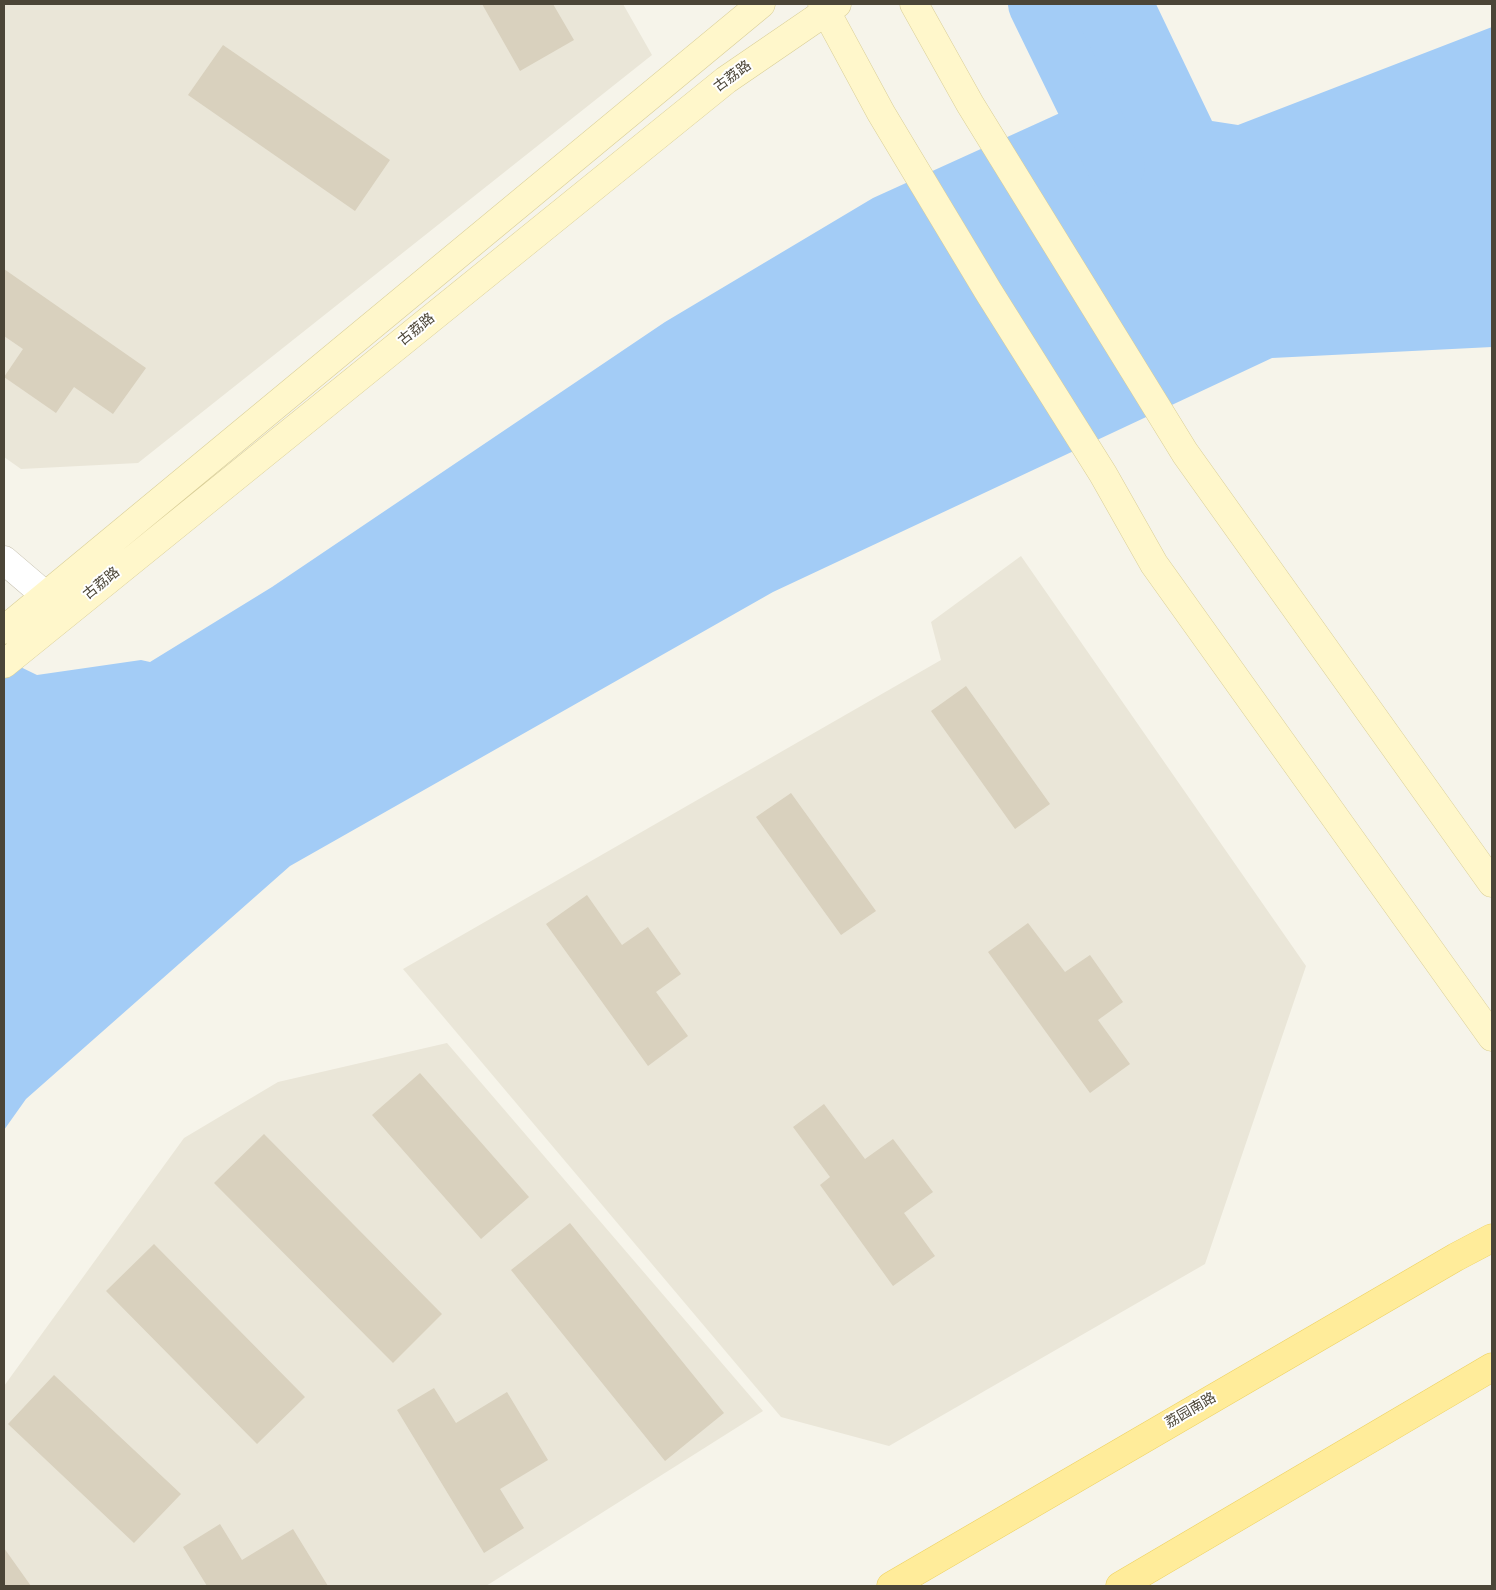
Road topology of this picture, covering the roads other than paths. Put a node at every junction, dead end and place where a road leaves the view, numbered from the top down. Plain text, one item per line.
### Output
1 (761, 4) edge
2 (914, 4) edge
3 (828, 7) edge
4 (4, 560) edge
5 (45, 595) junction
6 (13, 622) edge
7 (4, 664) edge
8 (1492, 883) edge
9 (1492, 1037) edge
10 (1492, 1238) edge
11 (1492, 1367) edge
12 (891, 1586) edge
13 (1120, 1586) edge

1 - 5 main road, 古荔路
2 - 8 main road
3 - 7 main road, 古荔路
3 - 9 main road
4 - 5 street
5 - 6 main road, 古荔路
10 - 12 main road, 荔园南路
11 - 13 main road

